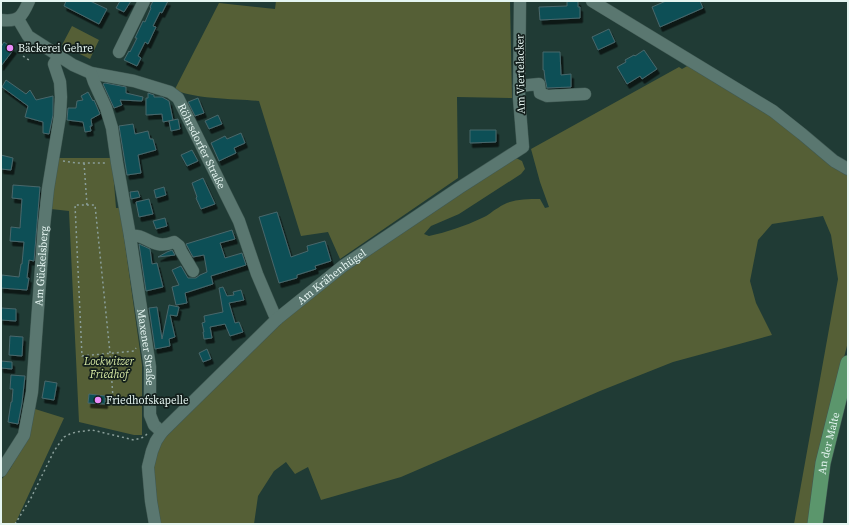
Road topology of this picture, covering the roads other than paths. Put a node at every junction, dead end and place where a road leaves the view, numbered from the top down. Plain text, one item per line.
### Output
1 (29, 1) edge
2 (144, 1) edge
3 (520, 1) edge
4 (592, 1) edge
5 (18, 19) junction
6 (1, 20) edge
7 (119, 52) dead end
8 (59, 56) junction
9 (91, 72) junction
10 (519, 86) junction
11 (585, 94) dead end
12 (523, 148) joint
13 (848, 169) edge
14 (130, 236) junction
15 (193, 271) dead end
16 (277, 319) junction
17 (848, 363) edge
18 (848, 394) edge
19 (158, 428) junction
20 (1, 471) edge
21 (155, 524) edge
22 (815, 524) edge
23 (823, 524) edge

1 - 5 street
2 - 7 street
3 - 10 street, Am Viertelacker
4 - 13 street
5 - 6 street
5 - 8 street, Röhrsdorfer Straße
8 - 9 street, Röhrsdorfer Straße
8 - 20 street, Am Gückelsberg
9 - 14 street, Maxener Straße
9 - 16 street, Röhrsdorfer Straße
10 - 11 street
10 - 12 street, Am Viertelacker
12 - 16 street, Am Krähenhügel
14 - 15 street
14 - 19 street, Maxener Straße
16 - 19 street, Am Krähenhügel
17 - 22 main road, An der Malte
18 - 23 main road, An der Malte
19 - 21 street

